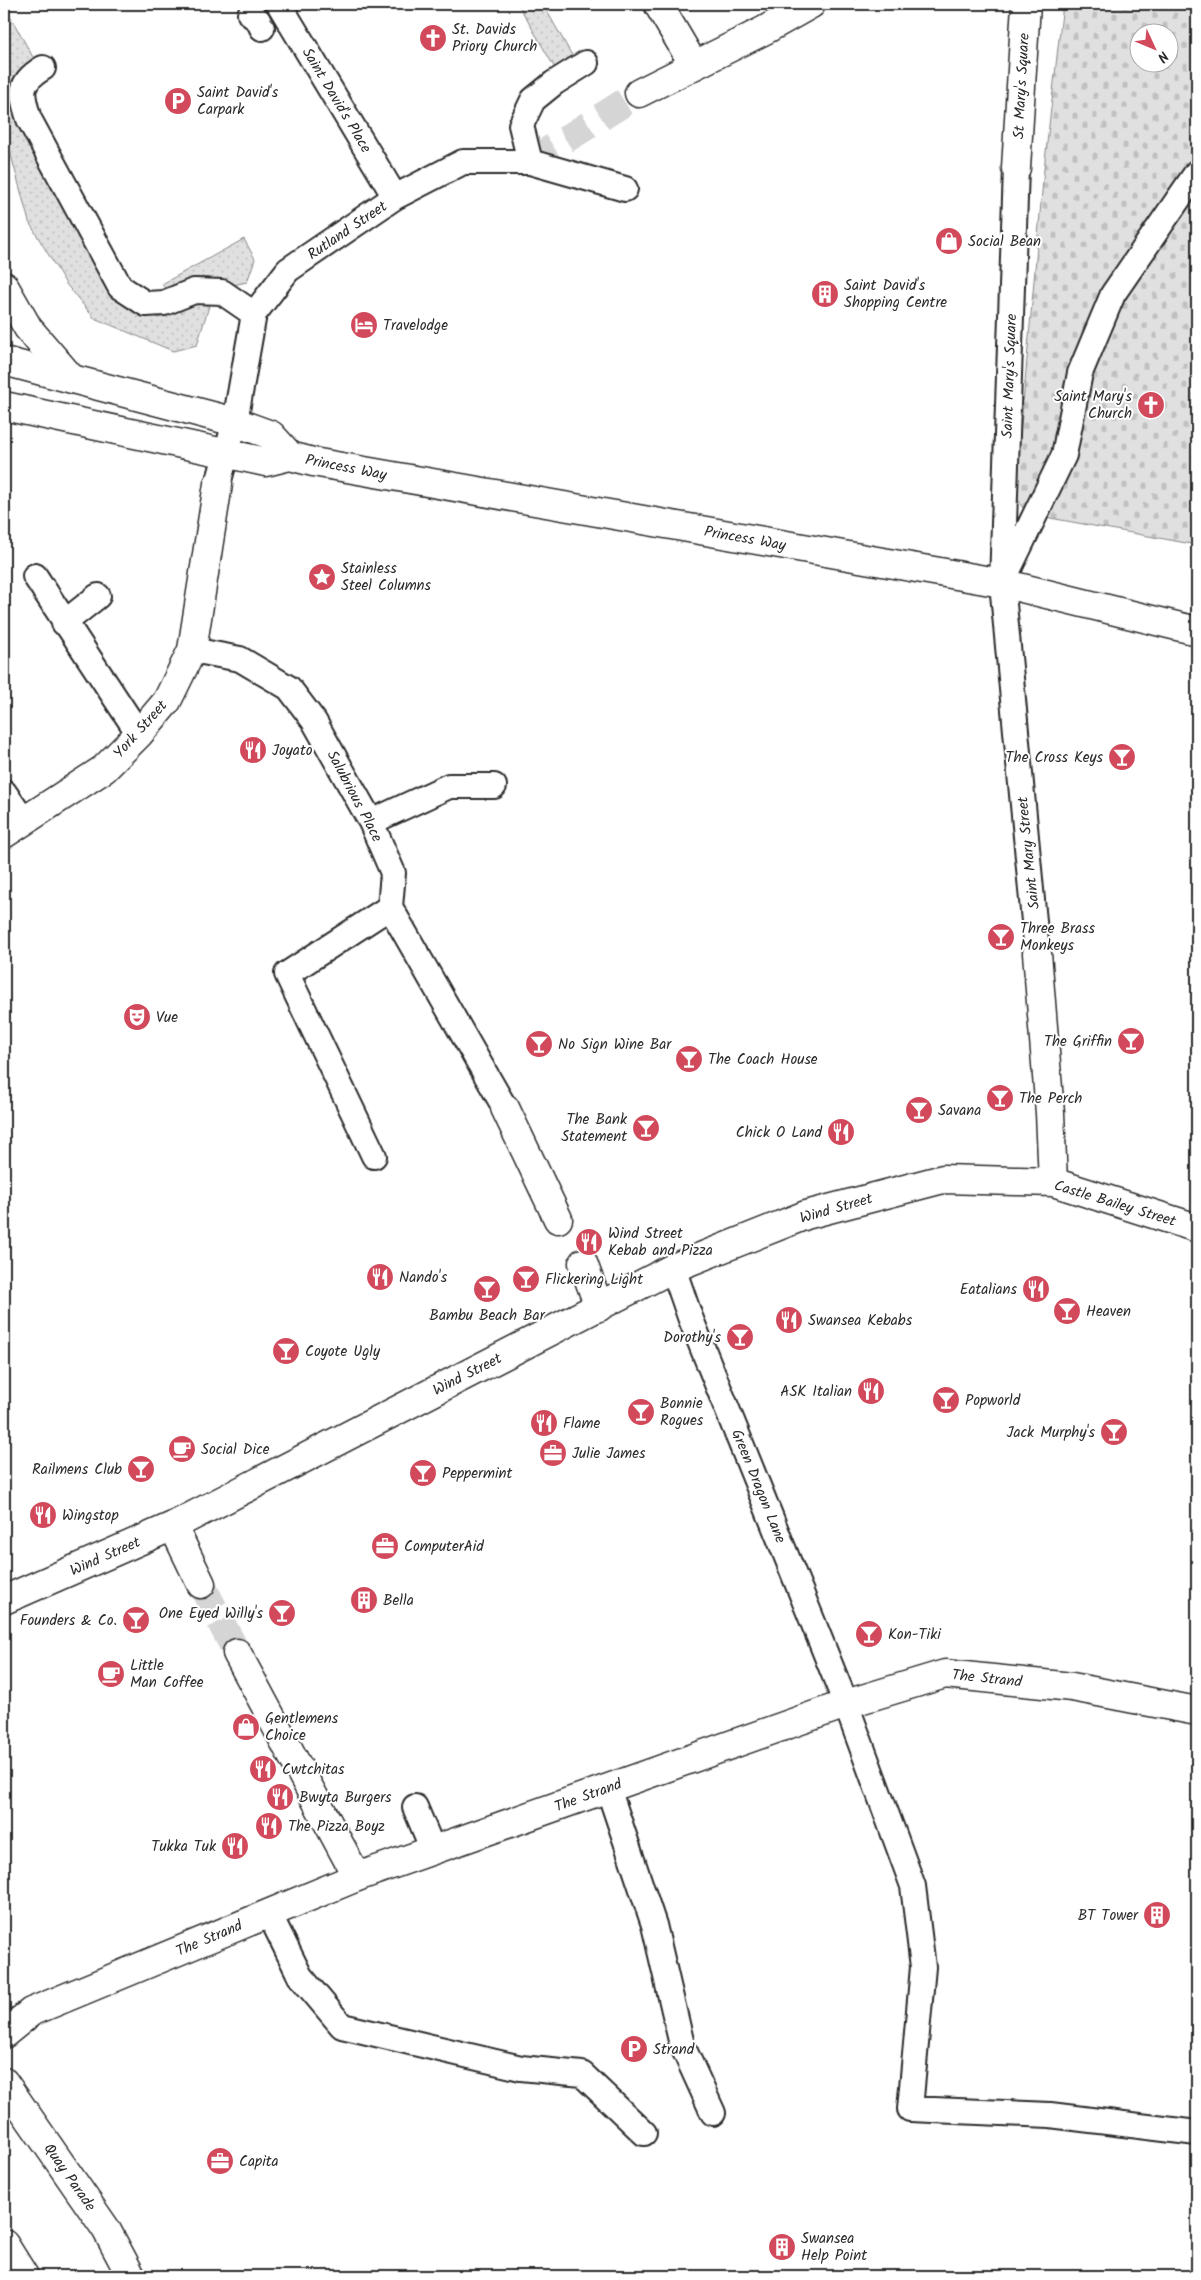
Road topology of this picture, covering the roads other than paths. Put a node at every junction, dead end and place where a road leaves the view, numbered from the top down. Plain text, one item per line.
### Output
1 (279, 4) edge
2 (658, 4) edge
3 (811, 4) edge
4 (1026, 4) edge
5 (586, 63) dead end
6 (694, 64) junction
7 (43, 68) dead end
8 (639, 93) tunnel mouth
9 (530, 162) junction
10 (1016, 168) joint
11 (1197, 172) edge
12 (625, 189) dead end
13 (395, 197) junction
14 (4, 286) edge
15 (254, 314) junction
16 (4, 360) edge
17 (70, 377) junction
18 (4, 406) edge
19 (235, 422) junction
20 (227, 455) junction
21 (290, 456) junction
22 (218, 484) joint
23 (35, 576) dead end
24 (1002, 584) junction
25 (98, 596) dead end
26 (64, 623) junction
27 (1197, 631) edge
28 (192, 650) junction
29 (139, 734) junction
30 (494, 786) dead end
31 (4, 792) edge
32 (371, 822) junction
33 (14, 828) edge
34 (390, 907) junction
35 (1037, 954) joint
36 (505, 1108) joint
37 (374, 1156) dead end
38 (943, 1179) joint
39 (1053, 1182) junction
40 (558, 1218) dead end
41 (1197, 1228) edge
42 (583, 1263) dead end
43 (673, 1268) junction
44 (599, 1307) junction
45 (173, 1526) junction
46 (201, 1584) tunnel mouth
47 (4, 1600) edge
48 (237, 1653) tunnel mouth
49 (846, 1704) junction
50 (1197, 1711) edge
51 (608, 1788) junction
52 (415, 1807) dead end
53 (433, 1850) junction
54 (357, 1877) junction
55 (269, 1913) junction
56 (4, 2034) edge
57 (4, 2082) edge
58 (713, 2113) dead end
59 (644, 2133) dead end
60 (1197, 2133) edge
61 (4, 2244) edge
62 (24, 2276) edge
63 (130, 2276) edge

1 - 13 lane, Saint David's Place
2 - 6 street
3 - 6 street
4 - 10 street, St Mary's Square
5 - 9 lane
6 - 8 street
7 - 15 lane
9 - 12 lane, Rutland Street
9 - 13 lane, Rutland Street
10 - 24 lane, Saint Mary's Square
11 - 24 lane
13 - 15 lane, Rutland Street
14 - 17 street
15 - 19 lane, Rutland Street
16 - 17 street, Princess Way
17 - 19 street, Princess Way
18 - 20 street, Princess Way
19 - 20 lane, Rutland Street
19 - 21 street, Princess Way
20 - 21 street, Princess Way
20 - 22 lane, Rutland Street
21 - 24 street, Princess Way
22 - 28 street, York Street
23 - 26 lane
24 - 27 street, Princess Way
24 - 35 lane, Saint Mary Street
25 - 26 lane
26 - 29 lane
28 - 29 street, York Street
28 - 32 lane, Salubrious Place
29 - 33 street, York Street
30 - 32 lane
31 - 33 lane
32 - 34 lane, Salubrious Place
34 - 36 lane
34 - 37 lane
35 - 39 street, Saint Mary Street
36 - 40 street
38 - 39 street, Castle Bailey Street
38 - 43 street, Wind Street
39 - 41 street, Castle Bailey Street
42 - 44 street
43 - 44 street, Wind Street
43 - 49 lane, Green Dragon Lane
44 - 45 street, Wind Street
45 - 46 street
45 - 47 street, Wind Street
48 - 54 street
49 - 50 street, The Strand
49 - 51 street, The Strand
49 - 60 lane, Green Dragon Lane
51 - 53 street, The Strand
51 - 58 lane
52 - 53 lane
53 - 54 street, The Strand
54 - 55 street, The Strand
55 - 56 street, The Strand
55 - 59 lane
57 - 63 street, Quay Parade
61 - 62 street

